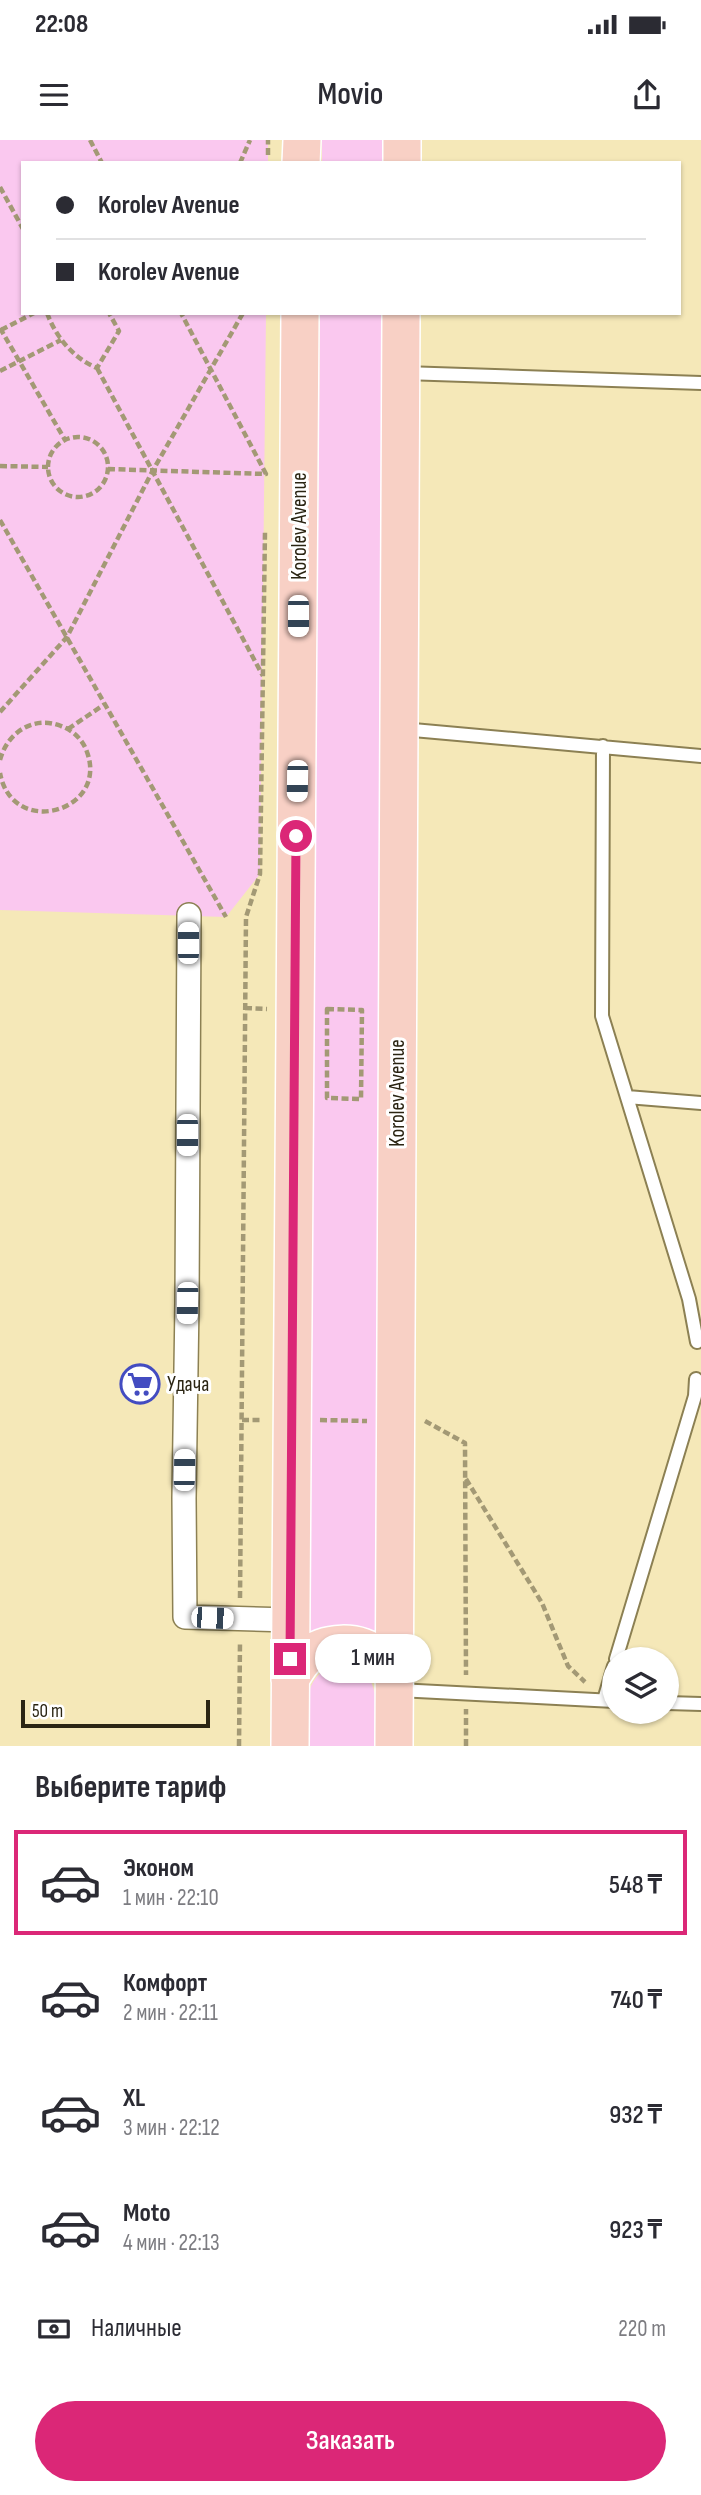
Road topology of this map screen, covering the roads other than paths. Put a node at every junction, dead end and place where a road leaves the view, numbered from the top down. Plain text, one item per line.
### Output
1 (302, 140) edge
2 (402, 140) edge
3 (302, 161) edge
4 (402, 161) edge
5 (300, 315) edge
6 (401, 315) edge
7 (400, 372) junction
8 (701, 383) edge
9 (399, 728) junction
10 (603, 746) junction
11 (701, 756) edge
12 (188, 915) dead end
13 (627, 1097) junction
14 (701, 1103) edge
15 (697, 1342) dead end
16 (696, 1379) dead end
17 (290, 1620) junction
18 (620, 1647) edge
19 (290, 1679) junction
20 (394, 1684) junction
21 (602, 1700) edge
22 (679, 1703) edge
23 (701, 1704) edge
24 (290, 1746) edge
25 (394, 1746) edge

1 - 3 main road
2 - 4 main road
5 - 17 main road, Korolev Avenue
6 - 7 main road, Korolev Avenue
7 - 8 lane
7 - 9 main road, Korolev Avenue
9 - 10 lane
9 - 20 main road, Korolev Avenue
10 - 11 lane
10 - 13 lane
12 - 17 street
13 - 14 lane
13 - 15 lane
16 - 18 lane
17 - 19 main road, Korolev Avenue
19 - 20 main road
19 - 24 main road, Korolev Avenue
20 - 21 lane
20 - 25 main road, Korolev Avenue
22 - 23 lane

